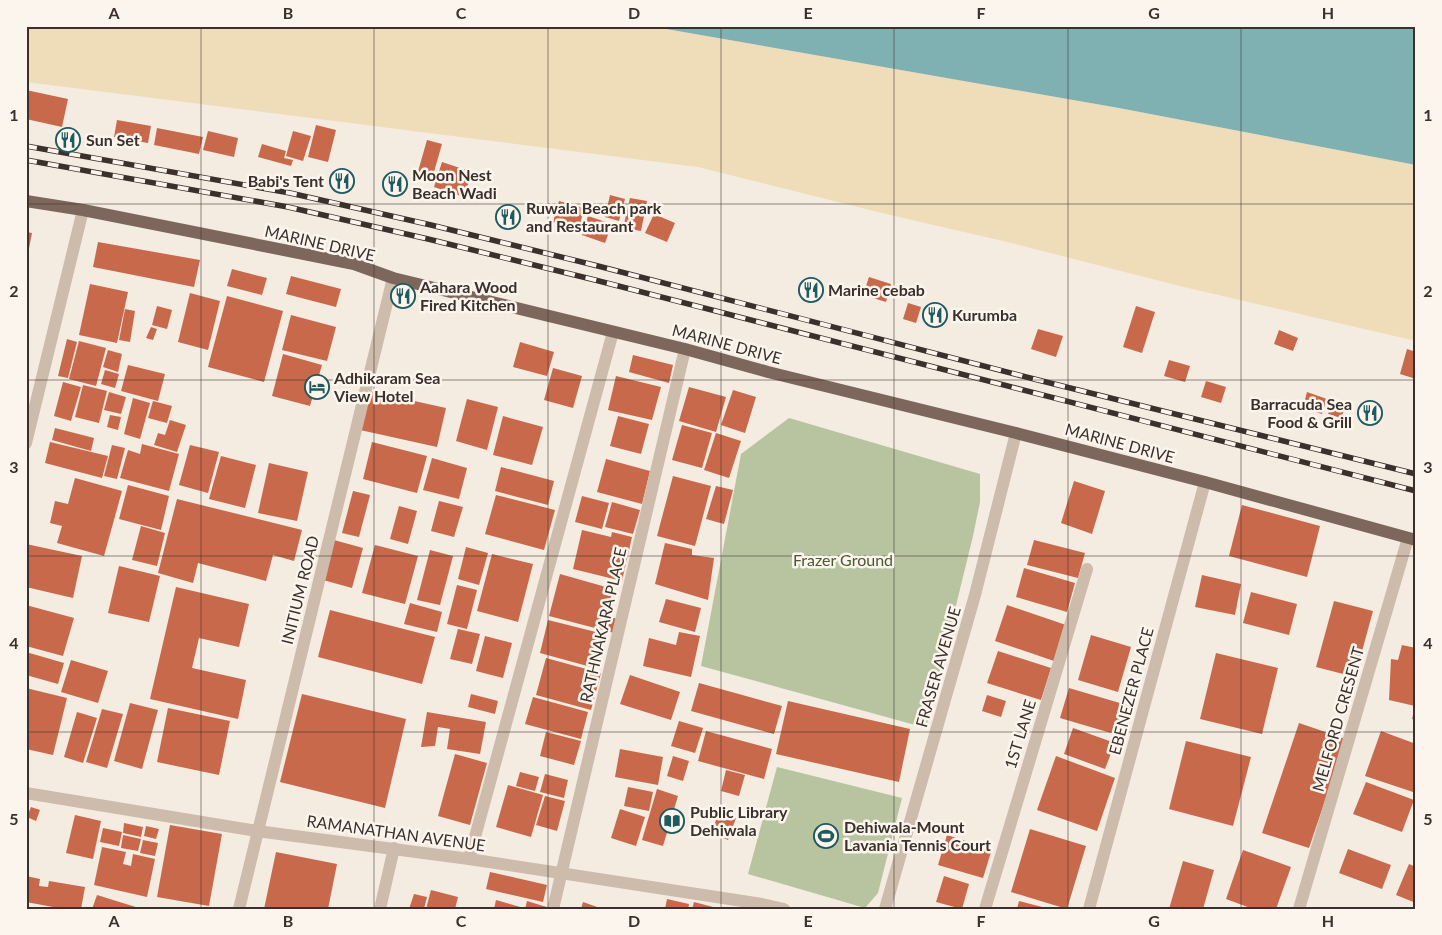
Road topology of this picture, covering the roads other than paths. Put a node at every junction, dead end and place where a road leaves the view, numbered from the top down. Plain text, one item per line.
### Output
1 (26, 201) edge
2 (83, 210) junction
3 (393, 278) junction
4 (613, 332) junction
5 (684, 349) junction
6 (1016, 433) junction
7 (26, 443) edge
8 (1205, 482) junction
9 (1412, 539) edge
10 (1087, 569) dead end
11 (26, 793) edge
12 (257, 831) junction
13 (394, 848) junction
14 (469, 859) junction
15 (562, 873) junction
16 (761, 906) edge
17 (239, 909) edge
18 (380, 909) edge
19 (553, 909) edge
20 (784, 909) edge
21 (885, 909) edge
22 (985, 909) edge
23 (1088, 909) edge
24 (1299, 909) edge

1 - 2 main road, MARINE DRIVE
2 - 3 main road, MARINE DRIVE
2 - 7 street
3 - 4 main road, MARINE DRIVE
3 - 12 street, INITIUM ROAD
4 - 5 main road, MARINE DRIVE
4 - 14 street
5 - 6 main road, MARINE DRIVE
5 - 15 street, RATHNAKARA PLACE
6 - 8 main road, MARINE DRIVE
6 - 21 street, FRASER AVENUE
8 - 9 main road, MARINE DRIVE
8 - 23 street, EBENEZER PLACE
9 - 24 street, MELFORD CRESENT
10 - 22 street, 1ST LANE
11 - 12 street, RAMANATHAN AVENUE
12 - 13 street, RAMANATHAN AVENUE
12 - 17 street, INITIUM ROAD
13 - 14 street, RAMANATHAN AVENUE
13 - 18 street
14 - 15 street, RAMANATHAN AVENUE
15 - 16 street, RAMANATHAN AVENUE
15 - 19 street, RATHNAKARA PLACE
16 - 20 street

